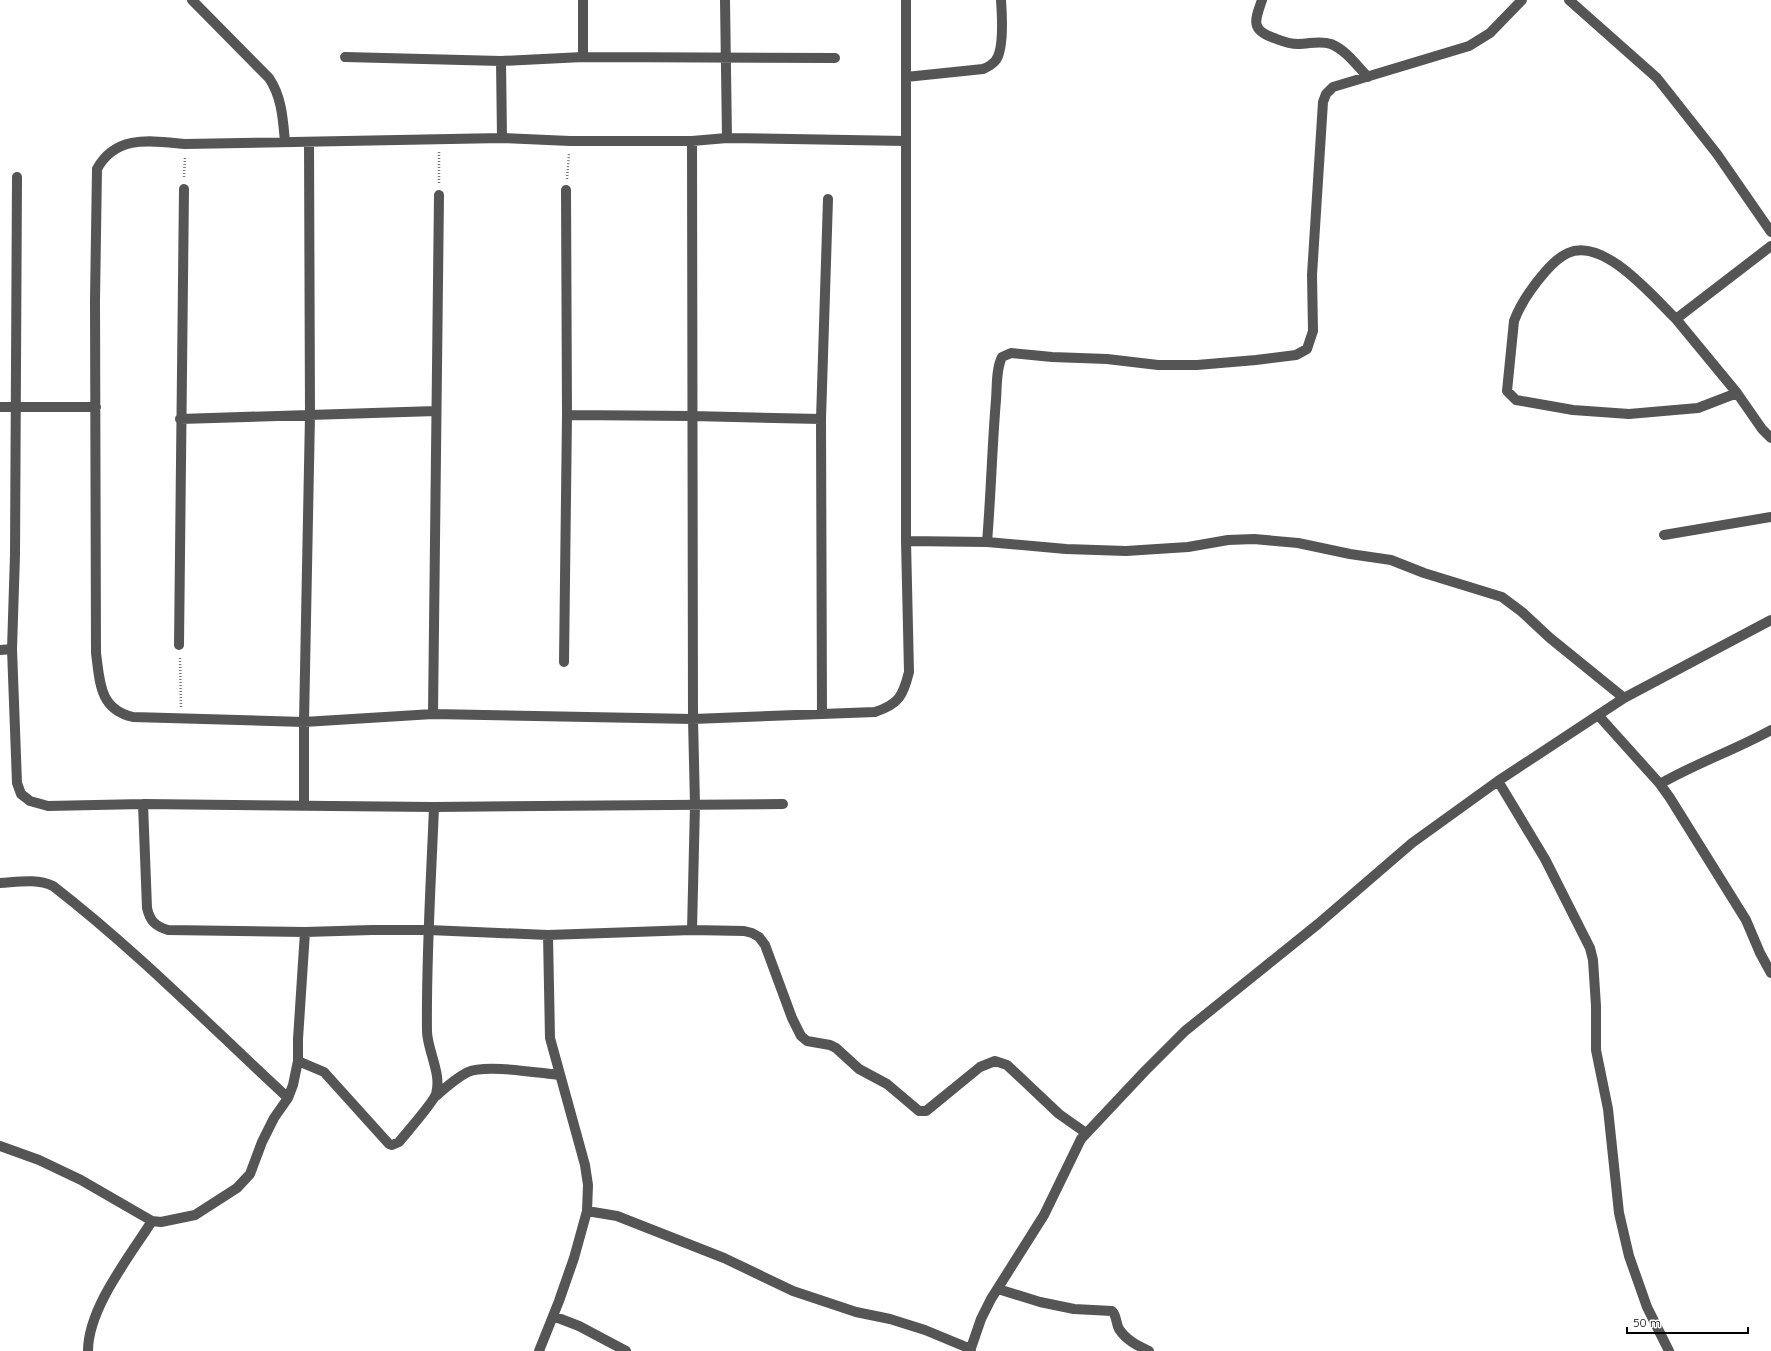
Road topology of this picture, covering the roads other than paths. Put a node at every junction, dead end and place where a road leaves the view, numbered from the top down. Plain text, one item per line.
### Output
1 (192, 0) edge
2 (583, 0) edge
3 (725, 0) edge
4 (906, 0) edge
5 (1001, 0) edge
6 (1262, 0) edge
7 (1522, 0) edge
8 (1568, 0) edge
9 (345, 56) dead end
10 (583, 57) junction
11 (726, 57) junction
12 (835, 58) dead end
13 (501, 61) junction
14 (906, 76) junction
15 (1368, 77) junction
16 (502, 138) junction
17 (727, 138) junction
18 (692, 141) junction
19 (906, 141) junction
20 (286, 142) junction
21 (309, 142) junction
22 (17, 177) dead end
23 (184, 189) road end
24 (566, 190) road end
25 (439, 195) road end
26 (828, 199) dead end
27 (1771, 232) edge
28 (1771, 246) edge
29 (1676, 319) junction
30 (1737, 393) junction
31 (16, 406) junction
32 (0, 407) edge
33 (96, 407) junction
34 (436, 411) junction
35 (310, 415) junction
36 (566, 415) junction
37 (692, 416) junction
38 (180, 419) junction
39 (821, 419) junction
40 (1771, 438) edge
41 (1771, 517) edge
42 (1664, 535) dead end
43 (906, 541) junction
44 (987, 542) junction
45 (1771, 620) edge
46 (179, 645) road end
47 (12, 649) junction
48 (0, 650) edge
49 (564, 662) dead end
50 (1624, 698) junction
51 (822, 713) junction
52 (433, 714) junction
53 (1598, 715) junction
54 (693, 719) junction
55 (304, 722) junction
56 (1771, 730) edge
57 (1498, 781) junction
58 (1660, 784) junction
59 (143, 804) junction
60 (304, 804) junction
61 (783, 804) dead end
62 (695, 805) junction
63 (434, 807) junction
64 (0, 883) edge
65 (429, 930) junction
66 (692, 930) junction
67 (305, 932) junction
68 (548, 935) junction
69 (1771, 973) edge
70 (298, 1061) junction
71 (560, 1075) junction
72 (436, 1096) junction
73 (288, 1098) junction
74 (1086, 1133) junction
75 (0, 1146) edge
76 (587, 1211) junction
77 (152, 1221) junction
78 (998, 1289) junction
79 (553, 1316) junction
80 (970, 1350) edge
81 (88, 1351) edge
82 (539, 1351) edge
83 (626, 1351) edge
84 (1149, 1351) edge
85 (1669, 1351) edge

1 - 20 street
2 - 10 street
3 - 11 street
4 - 14 street
5 - 14 street
6 - 15 street
7 - 15 street
8 - 27 street
9 - 13 street
10 - 11 street
10 - 13 street
11 - 12 street
11 - 17 street
13 - 16 street
14 - 19 street
15 - 44 street
16 - 18 street
16 - 21 street
17 - 18 street
17 - 19 street
18 - 37 street
19 - 43 street
20 - 21 street
20 - 33 street
21 - 35 street
22 - 31 street
23 - 38 street
24 - 36 street
25 - 34 street
26 - 39 street
28 - 29 street
29 - 30 street
29 - 30 street
30 - 40 street
31 - 32 street
31 - 33 street
31 - 47 street
33 - 55 street
34 - 35 street
34 - 52 street
35 - 38 street
35 - 55 street
36 - 37 street
36 - 49 street
37 - 39 street
37 - 54 street
38 - 46 street
39 - 51 street
41 - 42 street
43 - 44 street
43 - 51 street
44 - 50 street
45 - 50 street
47 - 48 street
47 - 59 street
50 - 53 street
51 - 54 street
52 - 54 street
52 - 55 street
53 - 57 street
53 - 58 street
54 - 62 street
55 - 60 street
56 - 58 street
57 - 74 street
57 - 85 street
58 - 69 street
59 - 60 street
59 - 67 street
60 - 63 street
61 - 62 street
62 - 63 street
62 - 66 street
63 - 65 street
64 - 73 street
65 - 67 street
65 - 68 street
65 - 72 street
66 - 68 street
66 - 74 street
67 - 70 street
68 - 71 street
70 - 72 street
70 - 73 street
71 - 72 street
71 - 76 street
73 - 77 street
74 - 78 street
75 - 77 street
76 - 79 street
76 - 80 street
77 - 81 street
78 - 80 street
78 - 84 street
79 - 82 street
79 - 83 street

